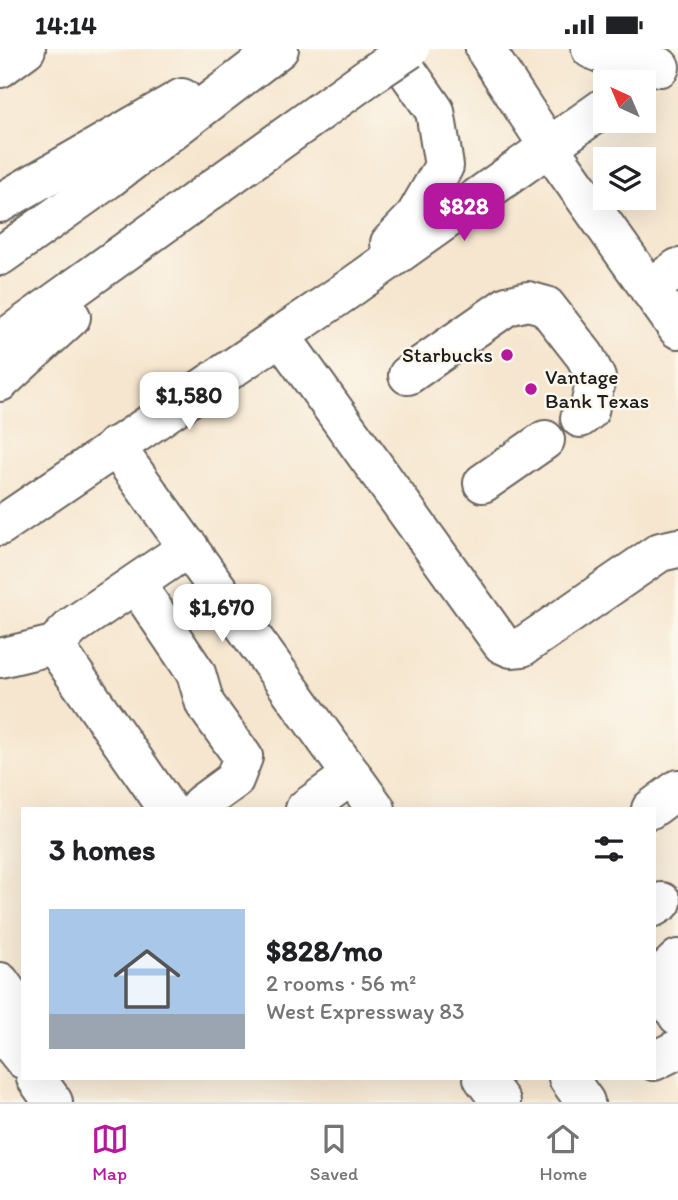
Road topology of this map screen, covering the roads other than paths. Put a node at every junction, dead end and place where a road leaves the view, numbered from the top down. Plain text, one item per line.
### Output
1 (26, 49) edge
2 (266, 49) edge
3 (279, 49) edge
4 (410, 49) edge
5 (485, 49) edge
6 (592, 49) edge
7 (380, 63) edge
8 (0, 68) edge
9 (659, 68) edge
10 (593, 115) edge
11 (549, 147) junction
12 (0, 203) edge
13 (187, 210) junction
14 (0, 256) edge
15 (664, 279) edge
16 (346, 291) junction
17 (678, 329) edge
18 (280, 335) junction
19 (0, 342) edge
20 (408, 375) dead end
21 (0, 382) edge
22 (580, 418) dead end
23 (545, 440) dead end
24 (115, 446) junction
25 (483, 483) dead end
26 (0, 526) edge
27 (189, 547) junction
28 (678, 548) edge
29 (136, 584) junction
30 (54, 645) junction
31 (0, 658) edge
32 (196, 673) junction
33 (352, 775) junction
34 (678, 789) edge
35 (167, 807) edge
36 (201, 807) edge
37 (233, 807) edge
38 (308, 807) edge
39 (375, 807) edge
40 (653, 807) edge
41 (678, 959) edge
42 (15, 1001) edge
43 (678, 1016) edge
44 (678, 1049) edge
45 (21, 1056) edge
46 (656, 1060) edge
47 (37, 1080) edge
48 (484, 1080) edge
49 (53, 1102) edge
50 (501, 1102) edge

1 - 8 main road
2 - 12 main road
3 - 14 main road
4 - 7 main road, bridge
5 - 11 main road
6 - 9 main road
7 - 13 main road
7 - 16 main road
10 - 11 main road
11 - 15 main road
11 - 16 main road
13 - 19 main road
13 - 21 main road
15 - 17 main road
16 - 18 main road
18 - 24 main road
18 - 28 main road
20 - 22 main road
23 - 25 main road
24 - 26 main road
24 - 27 main road
27 - 29 main road
27 - 33 main road
29 - 30 main road
29 - 32 main road
30 - 31 main road
30 - 35 main road
32 - 36 main road
32 - 37 main road
33 - 38 main road
33 - 39 main road
34 - 40 main road
41 - 43 main road
42 - 45 main road
44 - 46 main road
47 - 49 main road
48 - 50 main road

